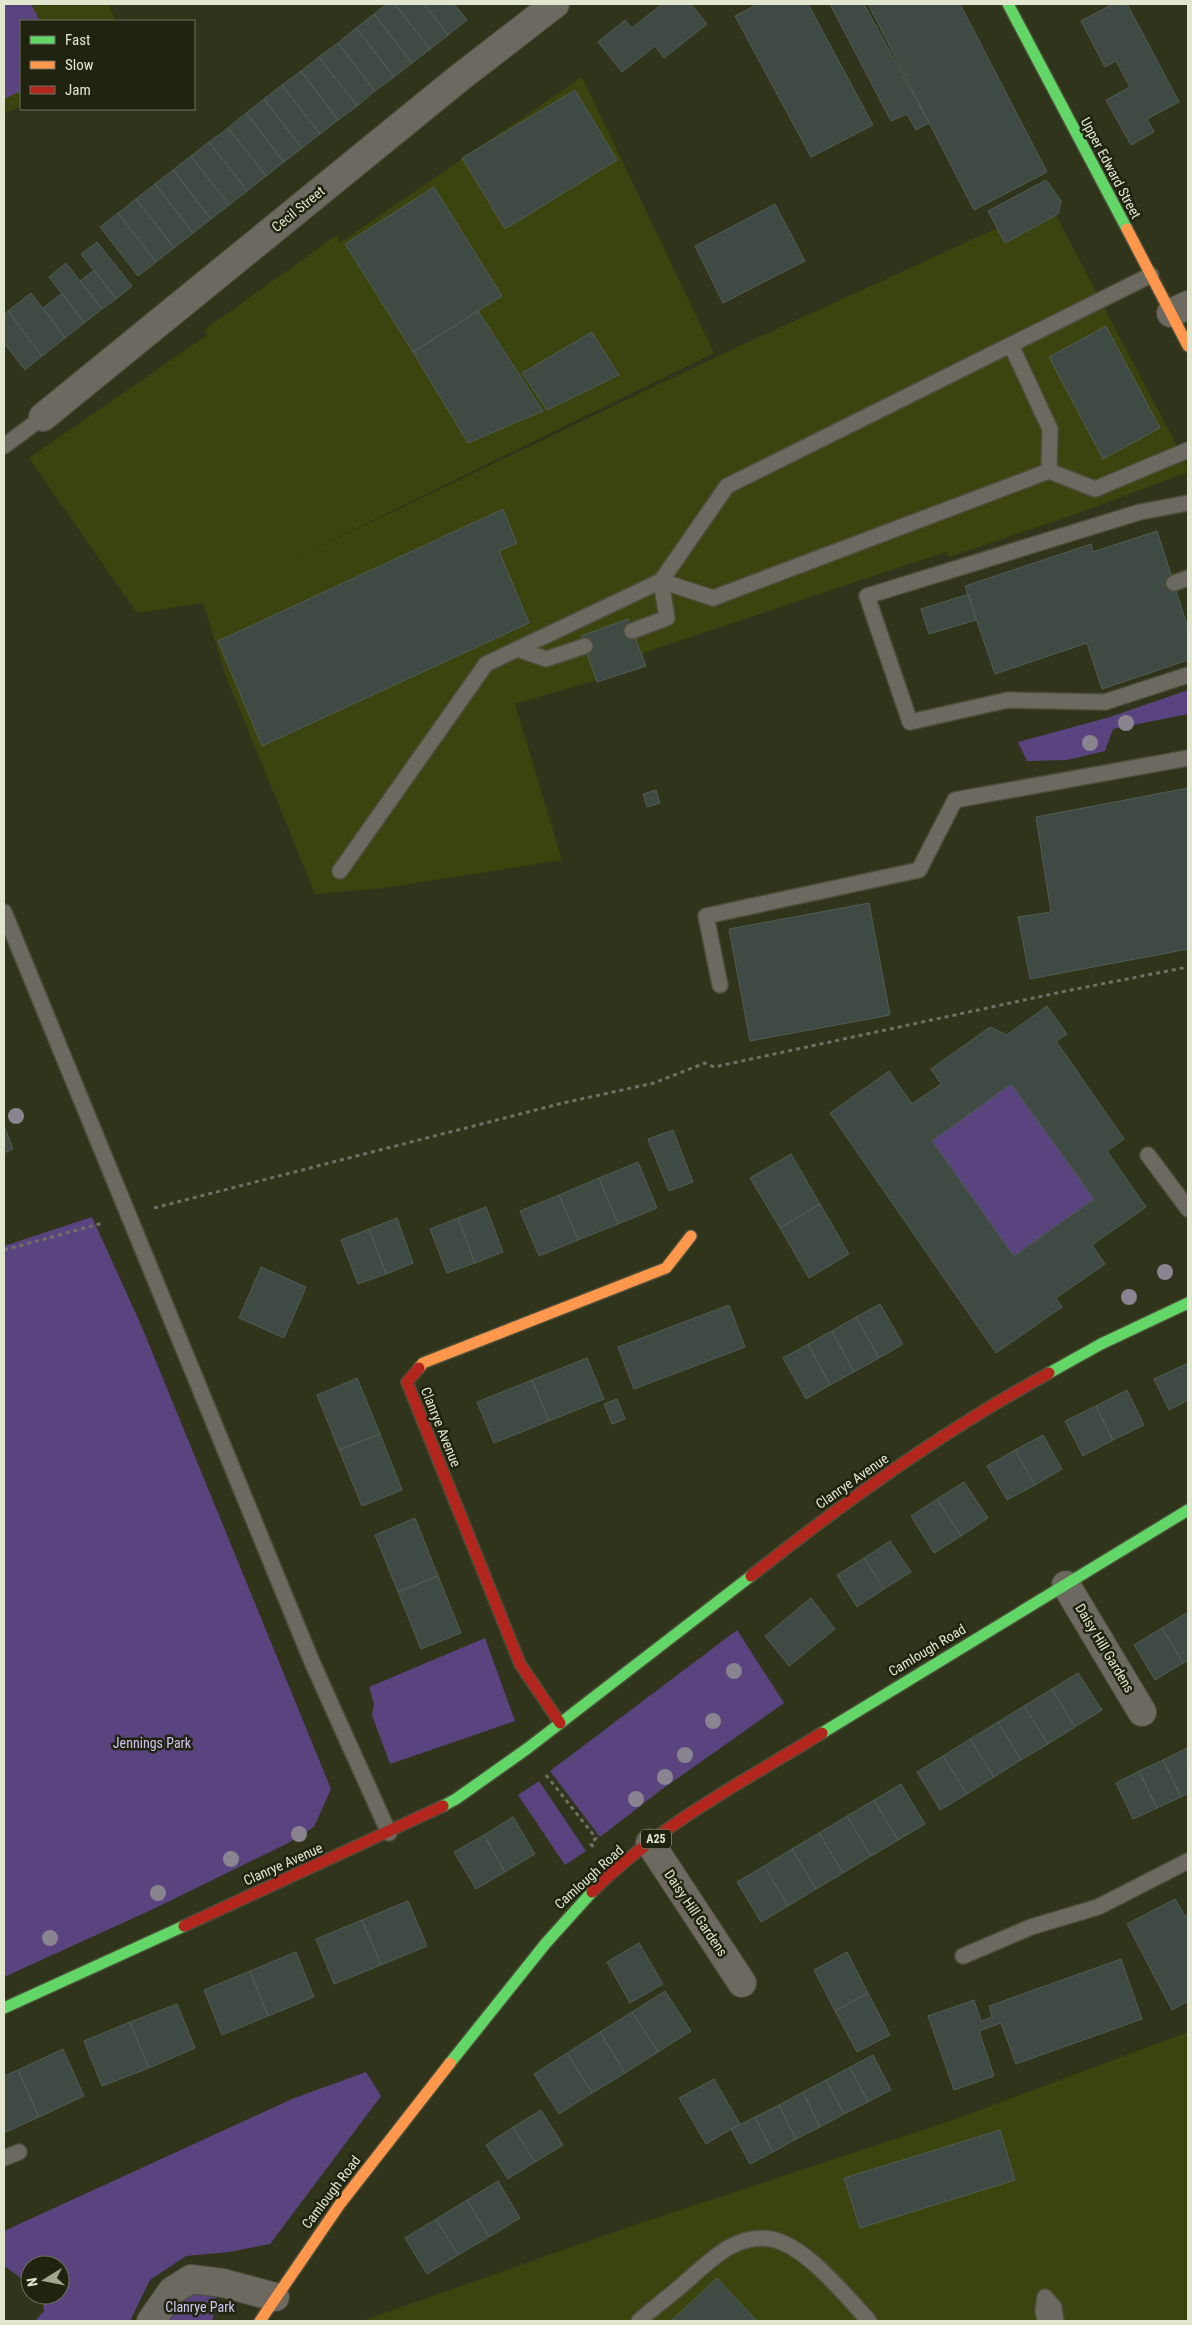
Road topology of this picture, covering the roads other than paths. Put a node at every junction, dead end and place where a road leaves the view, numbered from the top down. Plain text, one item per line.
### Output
1 (555, 4) edge
2 (1010, 4) edge
3 (1151, 275) junction
4 (1180, 309) edge
5 (1011, 344) junction
6 (1188, 346) edge
7 (43, 417) joint
8 (4, 446) edge
9 (1188, 450) edge
10 (1049, 471) junction
11 (1188, 503) edge
12 (1188, 578) edge
13 (661, 581) junction
14 (1174, 584) dead end
15 (632, 630) dead end
16 (585, 646) dead end
17 (517, 649) junction
18 (1188, 675) edge
19 (1188, 758) edge
20 (340, 871) dead end
21 (4, 912) edge
22 (720, 985) dead end
23 (1148, 1155) dead end
24 (1188, 1209) edge
25 (691, 1236) dead end
26 (1188, 1303) edge
27 (1188, 1510) edge
28 (1066, 1584) junction
29 (1142, 1712) dead end
30 (560, 1723) junction
31 (389, 1833) junction
32 (650, 1843) junction
33 (1188, 1861) edge
34 (963, 1956) dead end
35 (742, 1983) dead end
36 (4, 2008) edge
37 (19, 2152) dead end
38 (4, 2158) edge
39 (275, 2298) junction
40 (151, 2321) edge
41 (260, 2321) edge
42 (640, 2321) edge
43 (869, 2321) edge
44 (1046, 2321) edge
45 (1056, 2321) edge

1 - 7 street, Cecil Street
2 - 3 street, Upper Edward Street
3 - 4 street, Upper Edward Street
3 - 5 lane
4 - 6 street, Upper Edward Street
5 - 10 lane
5 - 13 lane
7 - 8 lane
9 - 10 lane
10 - 13 lane
11 - 18 lane
12 - 14 lane
13 - 15 lane
13 - 17 lane
16 - 17 lane
17 - 20 lane
19 - 22 lane
21 - 31 lane
23 - 24 lane
25 - 30 street, Clanrye Avenue
26 - 30 street, Clanrye Avenue
27 - 28 street, Camlough Road / A25
28 - 29 street, Daisy Hill Gardens
28 - 32 street, Camlough Road / A25
30 - 31 street, Clanrye Avenue
31 - 36 street, Clanrye Avenue
32 - 35 street, Daisy Hill Gardens
32 - 39 street, Camlough Road / A25
33 - 34 lane
37 - 38 lane
39 - 40 street
39 - 41 street, Camlough Road / A25
42 - 43 lane
44 - 45 lane

